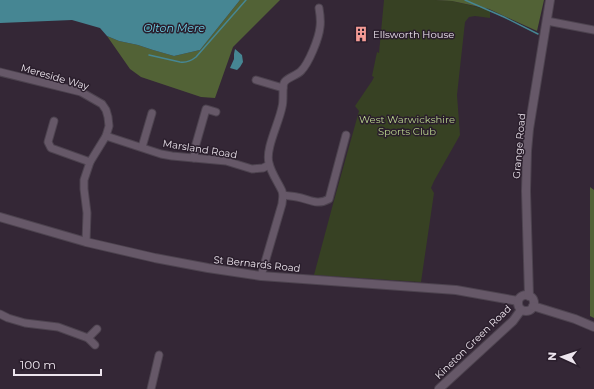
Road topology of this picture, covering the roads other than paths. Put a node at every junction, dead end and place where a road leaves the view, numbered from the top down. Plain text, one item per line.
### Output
1 (550, 0) edge
2 (319, 8) dead end
3 (547, 21) junction
4 (594, 30) edge
5 (0, 72) edge
6 (256, 80) dead end
7 (283, 88) junction
8 (216, 112) dead end
9 (152, 113) dead end
10 (44, 126) dead end
11 (346, 135) dead end
12 (106, 136) junction
13 (142, 147) junction
14 (194, 158) junction
15 (90, 162) junction
16 (269, 165) junction
17 (283, 195) junction
18 (0, 217) edge
19 (86, 242) junction
20 (261, 276) junction
21 (529, 296) junction
22 (518, 301) junction
23 (533, 306) junction
24 (521, 310) junction
25 (0, 314) edge
26 (594, 326) edge
27 (97, 329) dead end
28 (88, 338) junction
29 (95, 346) dead end
30 (159, 355) dead end
31 (152, 389) edge
32 (439, 389) edge

1 - 3 street, Grange Road
2 - 7 street
3 - 4 street
3 - 21 street, Grange Road
5 - 12 street, Mereside Way
6 - 7 street
7 - 16 street
8 - 14 street
9 - 13 street
10 - 15 street
11 - 17 street
12 - 13 street, Marsland Road
12 - 15 street, Mereside Way
13 - 14 street, Marsland Road
14 - 16 street, Marsland Road
15 - 19 street, Mereside Way
16 - 17 street
17 - 20 street
18 - 19 street, St Bernards Road
19 - 20 street, St Bernards Road
20 - 22 street, St Bernards Road
21 - 22 street
21 - 23 street
22 - 24 street
23 - 24 street
23 - 26 street
24 - 32 street, Kineton Green Road
25 - 28 street
27 - 28 street
28 - 29 street
30 - 31 street

